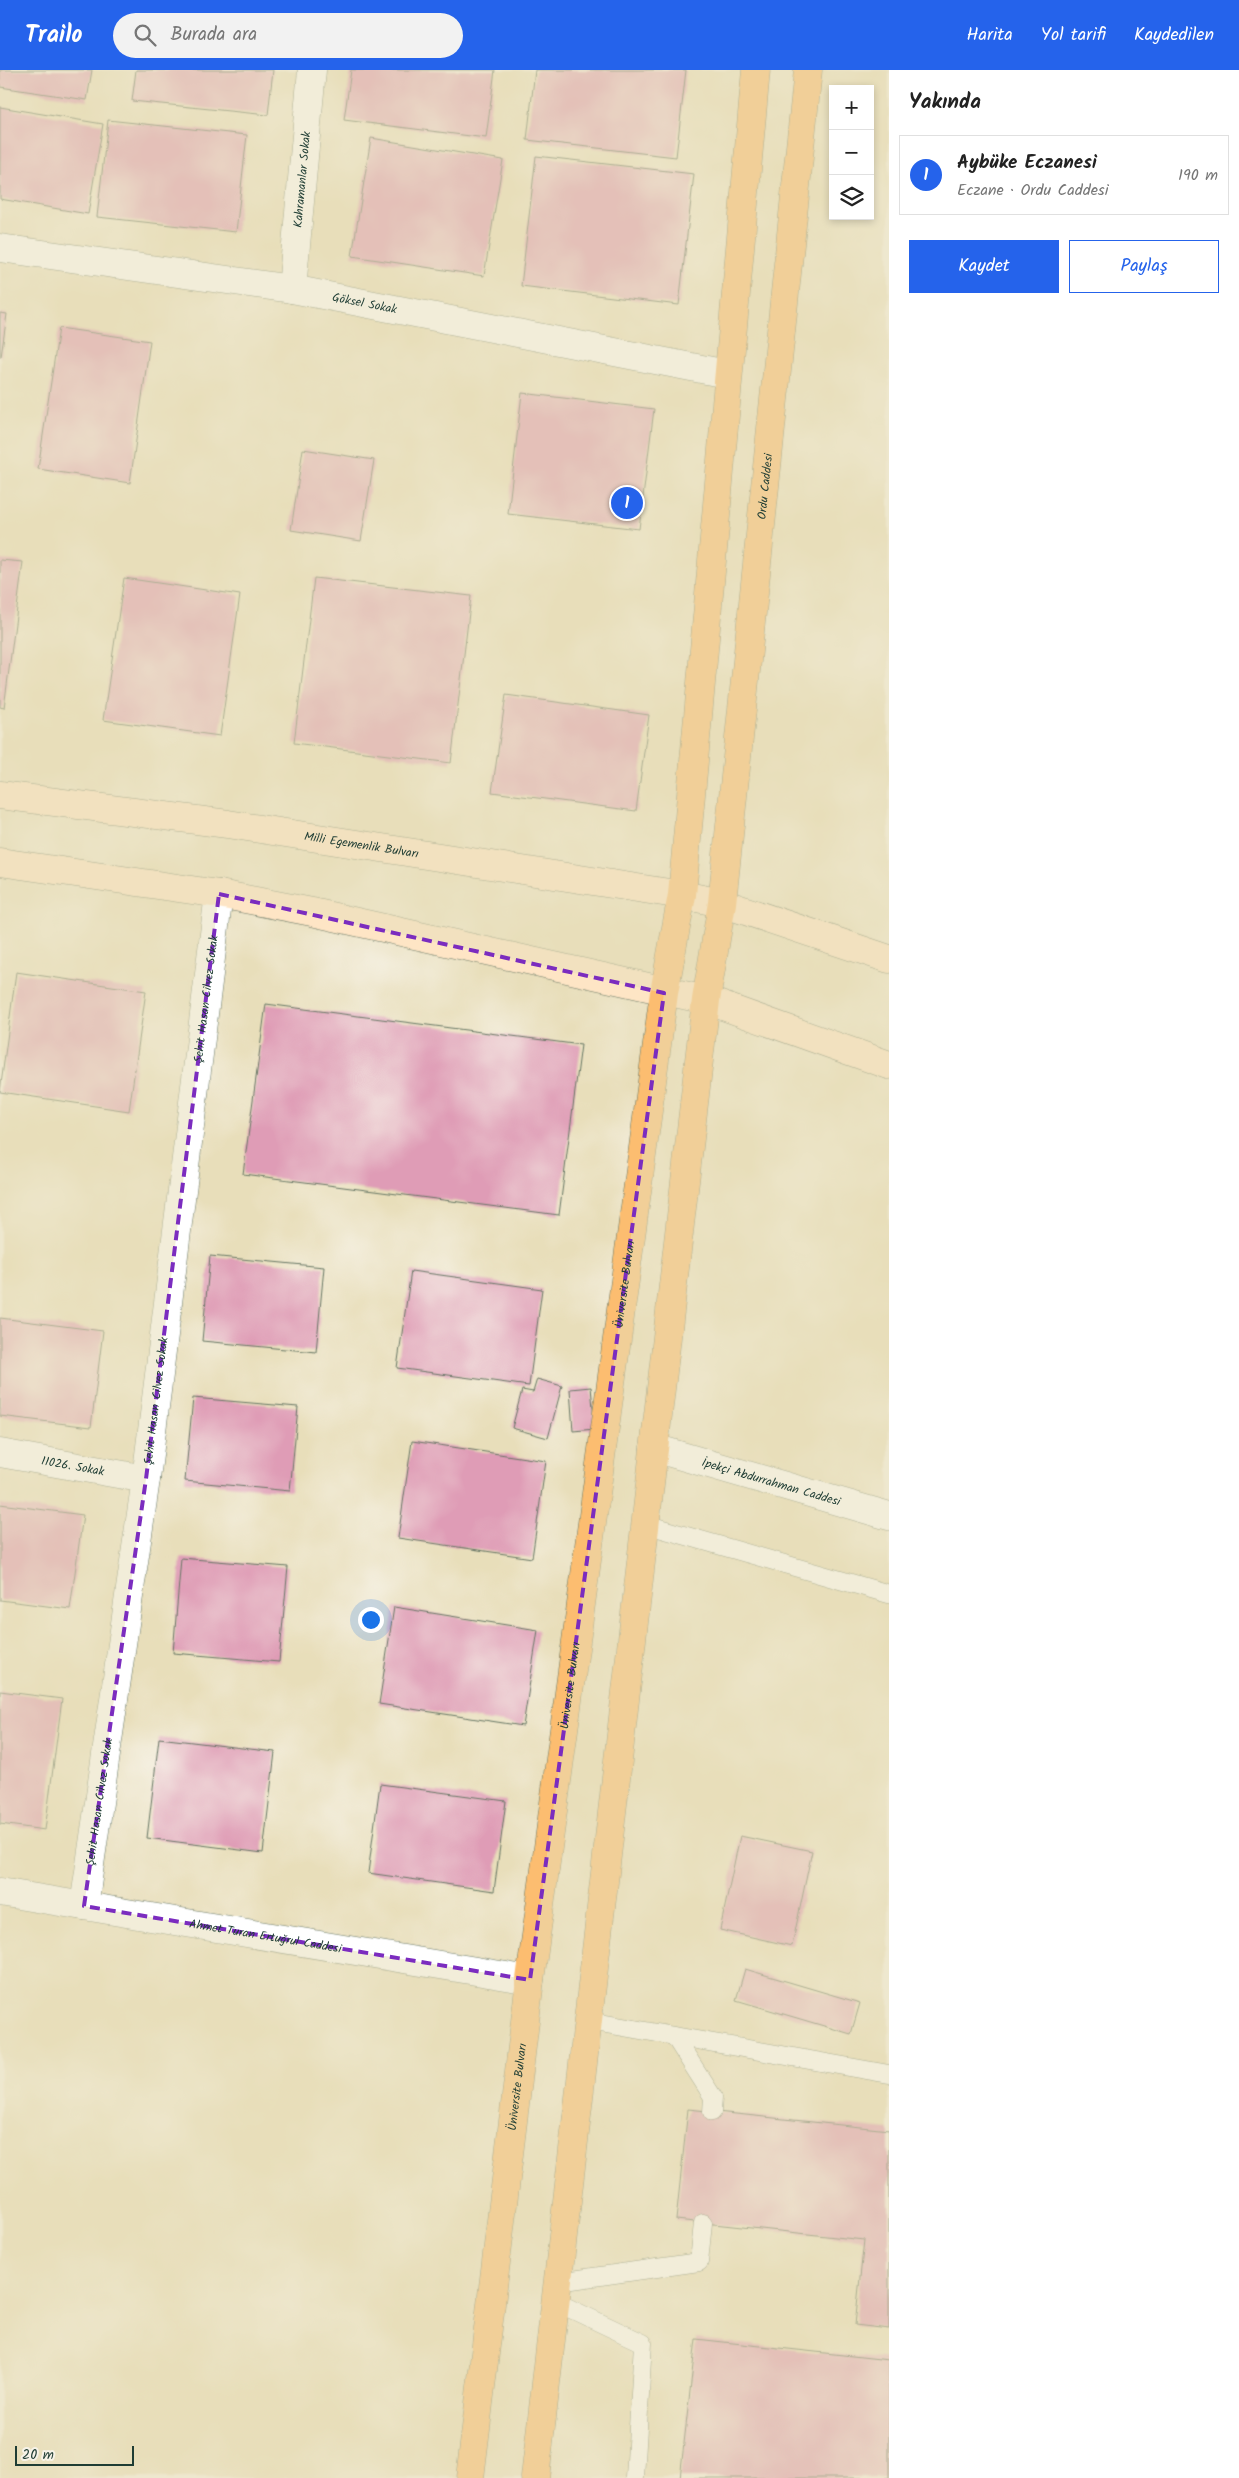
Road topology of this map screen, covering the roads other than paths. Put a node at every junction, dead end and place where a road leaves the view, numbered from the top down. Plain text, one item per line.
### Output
1 (312, 70) edge
2 (756, 70) edge
3 (808, 70) edge
4 (0, 248) edge
5 (292, 289) junction
6 (727, 374) junction
7 (0, 795) edge
8 (0, 862) edge
9 (219, 894) junction
10 (682, 895) junction
11 (722, 903) junction
12 (889, 959) edge
13 (664, 993) junction
14 (706, 1000) junction
15 (889, 1065) edge
16 (654, 1448) junction
17 (0, 1454) edge
18 (146, 1479) junction
19 (889, 1516) edge
20 (645, 1524) junction
21 (889, 1594) edge
22 (0, 1892) edge
23 (84, 1906) junction
24 (530, 1980) junction
25 (589, 2021) junction
26 (674, 2036) junction
27 (889, 2074) edge
28 (712, 2112) dead end
29 (702, 2223) dead end
30 (557, 2292) junction
31 (470, 2478) edge
32 (535, 2478) edge
33 (634, 2478) edge

1 - 5 street, Kahramanlar Sokak
2 - 6 main road
3 - 11 main road, Ordu Caddesi
4 - 5 street, Göksel Sokak
5 - 6 street, Göksel Sokak
6 - 10 main road
7 - 10 main road, Milli Egemenlik Bulvarı
8 - 9 main road
9 - 13 main road
9 - 18 street, Şehit Hasan Cilvez Sokak
10 - 11 main road, Milli Egemenlik Bulvarı
10 - 13 main road, Üniversite Bulvarı
11 - 12 main road, Milli Egemenlik Bulvarı
11 - 14 main road
13 - 14 main road
13 - 24 main road, Üniversite Bulvarı
14 - 15 main road
14 - 16 main road
16 - 19 street, İpekçi Abdurrahman Caddesi
16 - 20 main road
17 - 18 street, 11026. Sokak
18 - 23 street, Şehit Hasan Cilvez Sokak
20 - 21 lane
20 - 25 main road
22 - 23 street, Ahmet Turan Ertuğrul Caddesi
23 - 24 street, Ahmet Turan Ertuğrul Caddesi
24 - 31 main road, Üniversite Bulvarı
25 - 26 lane
25 - 30 main road
26 - 27 lane
26 - 28 lane
29 - 30 lane
30 - 32 main road
30 - 33 lane

